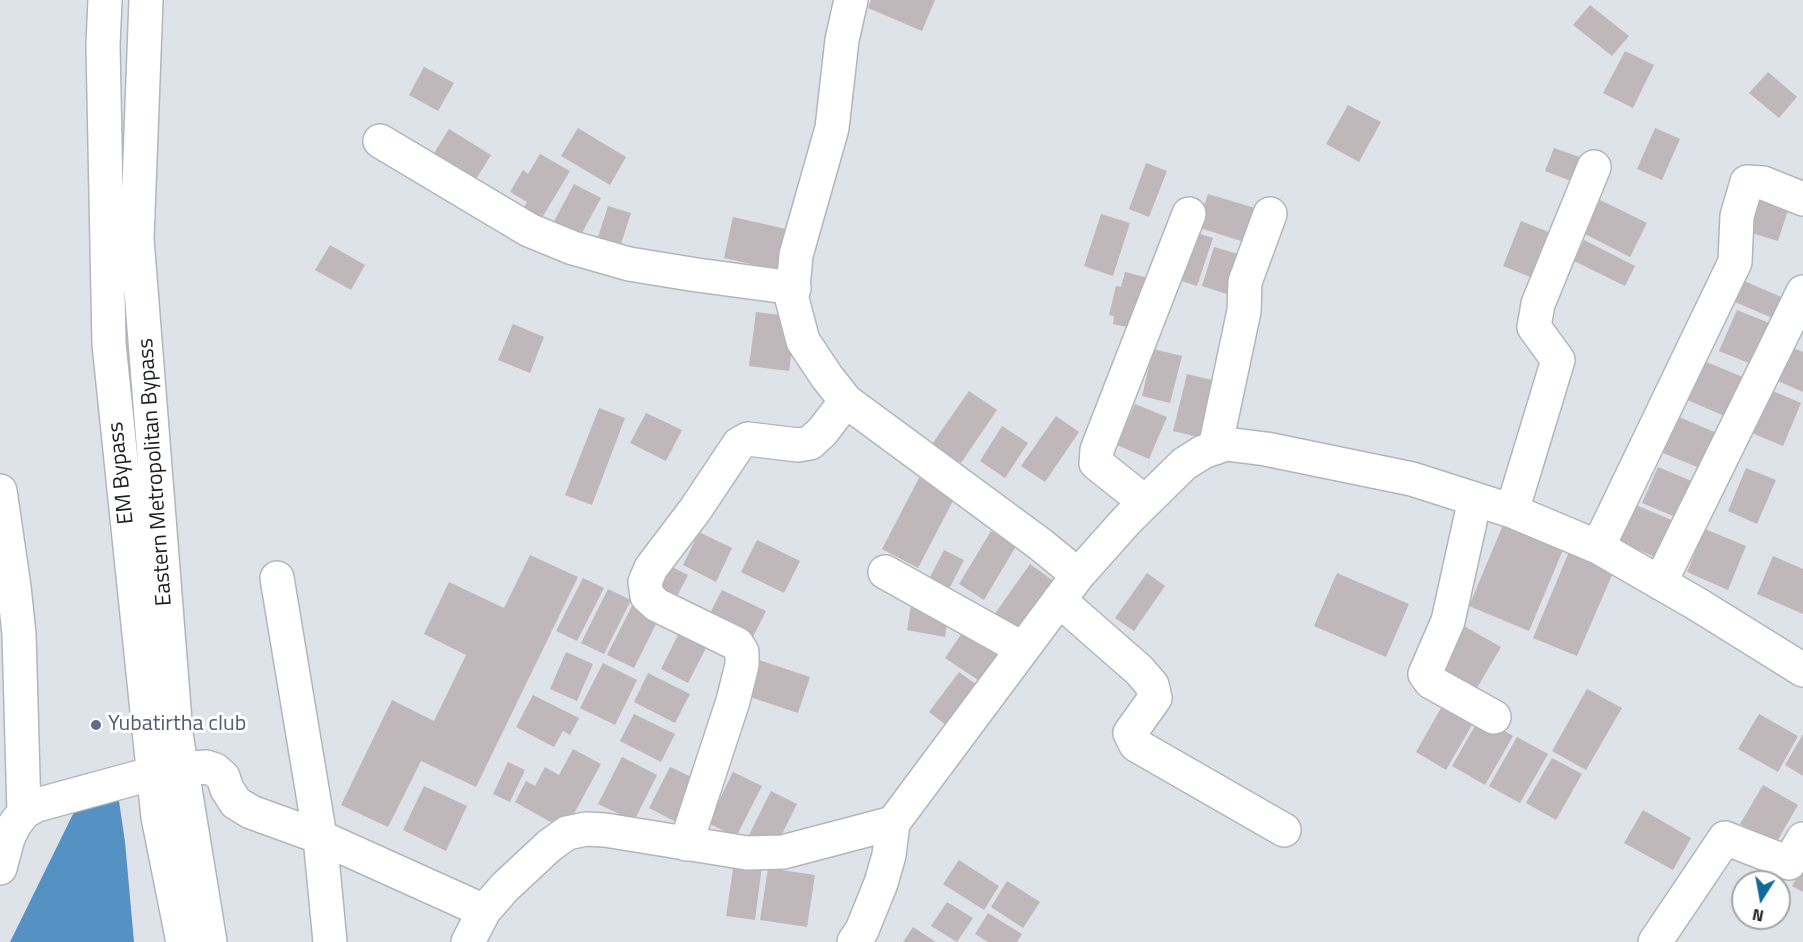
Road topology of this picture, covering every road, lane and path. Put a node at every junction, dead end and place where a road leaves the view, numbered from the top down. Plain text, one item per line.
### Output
1 (105, 0) edge
2 (146, 0) edge
3 (851, 0) edge
4 (380, 141) dead end
5 (1594, 167) dead end
6 (1803, 197) edge
7 (1189, 214) dead end
8 (1270, 214) dead end
9 (794, 288) junction
10 (1803, 292) edge
11 (846, 401) junction
12 (1215, 448) junction
13 (0, 491) edge
14 (1475, 500) junction
15 (1145, 502) junction
16 (1512, 511) junction
17 (1598, 548) junction
18 (885, 572) dead end
19 (6, 575) edge
20 (277, 578) dead end
21 (1660, 583) junction
22 (1068, 588) junction
23 (1023, 649) junction
24 (1803, 670) edge
25 (1494, 717) dead end
26 (168, 771) junction
27 (24, 812) junction
28 (893, 823) junction
29 (1284, 830) dead end
30 (320, 837) junction
31 (1803, 839) edge
32 (686, 844) junction
33 (0, 868) edge
34 (484, 911) junction
35 (183, 942) edge
36 (210, 942) edge
37 (330, 942) edge
38 (468, 942) edge
39 (854, 942) edge
40 (1655, 942) edge

1 - 26 street, EM Bypass
2 - 26 street, Eastern Metropolitan Bypass
3 - 9 street
4 - 9 street
5 - 16 street
6 - 17 street
7 - 15 street
8 - 12 street
9 - 11 street
10 - 21 street
11 - 22 street
11 - 32 street
12 - 14 street
12 - 15 street
13 - 19 street
14 - 16 street
14 - 25 street
15 - 22 street
16 - 17 street
17 - 21 street
18 - 23 street
19 - 27 street
20 - 30 street
21 - 24 street
22 - 23 street
22 - 29 street
23 - 28 street
26 - 27 street
26 - 30 street
26 - 35 street, EM Bypass
26 - 36 street, Eastern Metropolitan Bypass
27 - 33 street
28 - 32 street
28 - 39 street
30 - 34 street
30 - 37 street
31 - 40 street
32 - 34 street
34 - 38 street

